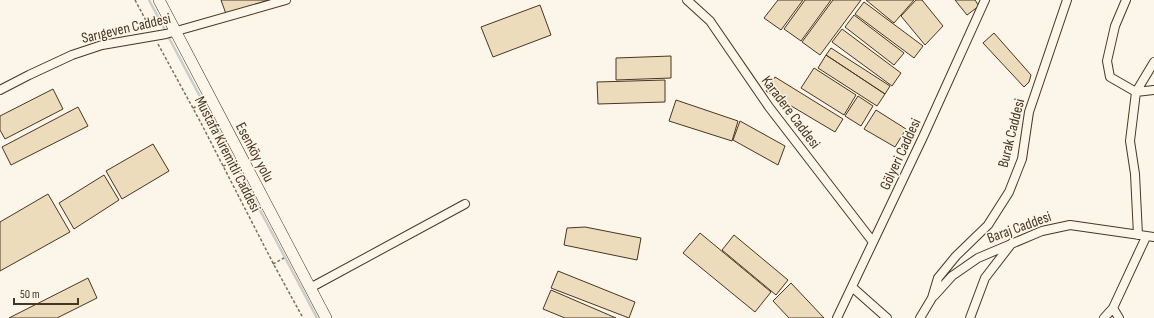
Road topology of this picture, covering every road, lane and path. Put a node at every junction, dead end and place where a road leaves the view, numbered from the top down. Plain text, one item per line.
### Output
1 (135, 0) edge
2 (159, 0) edge
3 (286, 0) edge
4 (686, 0) edge
5 (985, 0) edge
6 (1067, 0) edge
7 (1126, 0) edge
8 (171, 33) junction
9 (154, 36) junction
10 (1154, 62) edge
11 (0, 90) edge
12 (1154, 90) edge
13 (1136, 92) junction
14 (200, 105) dead end
15 (193, 108) junction
16 (231, 164) dead end
17 (223, 166) junction
18 (465, 204) dead end
19 (1146, 236) edge
20 (873, 242) junction
21 (1012, 243) junction
22 (282, 259) dead end
23 (273, 264) junction
24 (852, 287) junction
25 (310, 288) junction
26 (932, 298) junction
27 (1113, 308) junction
28 (303, 318) edge
29 (326, 318) edge
30 (837, 318) edge
31 (887, 318) edge
32 (920, 318) edge
33 (970, 318) edge
34 (1104, 318) edge
35 (1119, 318) edge

1 - 9 path, Mustafa Kiremitli Caddesi
2 - 8 street, Esenköy yolu
3 - 8 street, Sarıgeven Caddesi
4 - 20 street, Karadere Caddesi
5 - 20 street, Gölyeri Caddesi
6 - 26 street, Burak Caddesi
7 - 13 street
8 - 9 street, Sarıgeven Caddesi
8 - 25 street, Esenköy yolu
9 - 11 street, Sarıgeven Caddesi
9 - 15 path, Mustafa Kiremitli Caddesi
10 - 13 street
12 - 13 street
13 - 19 street
14 - 15 path
15 - 17 path, Mustafa Kiremitli Caddesi
16 - 17 path
17 - 23 path, Mustafa Kiremitli Caddesi
18 - 25 street
19 - 21 street, Baraj Caddesi
19 - 27 street
20 - 24 street, Gölyeri Caddesi
21 - 26 street, Baraj Caddesi
21 - 33 street
22 - 23 path
23 - 28 path, Mustafa Kiremitli Caddesi
24 - 30 street, Gölyeri Caddesi
24 - 31 street
25 - 29 street, Esenköy yolu
26 - 32 street, Burak Caddesi
27 - 34 street
27 - 35 street

